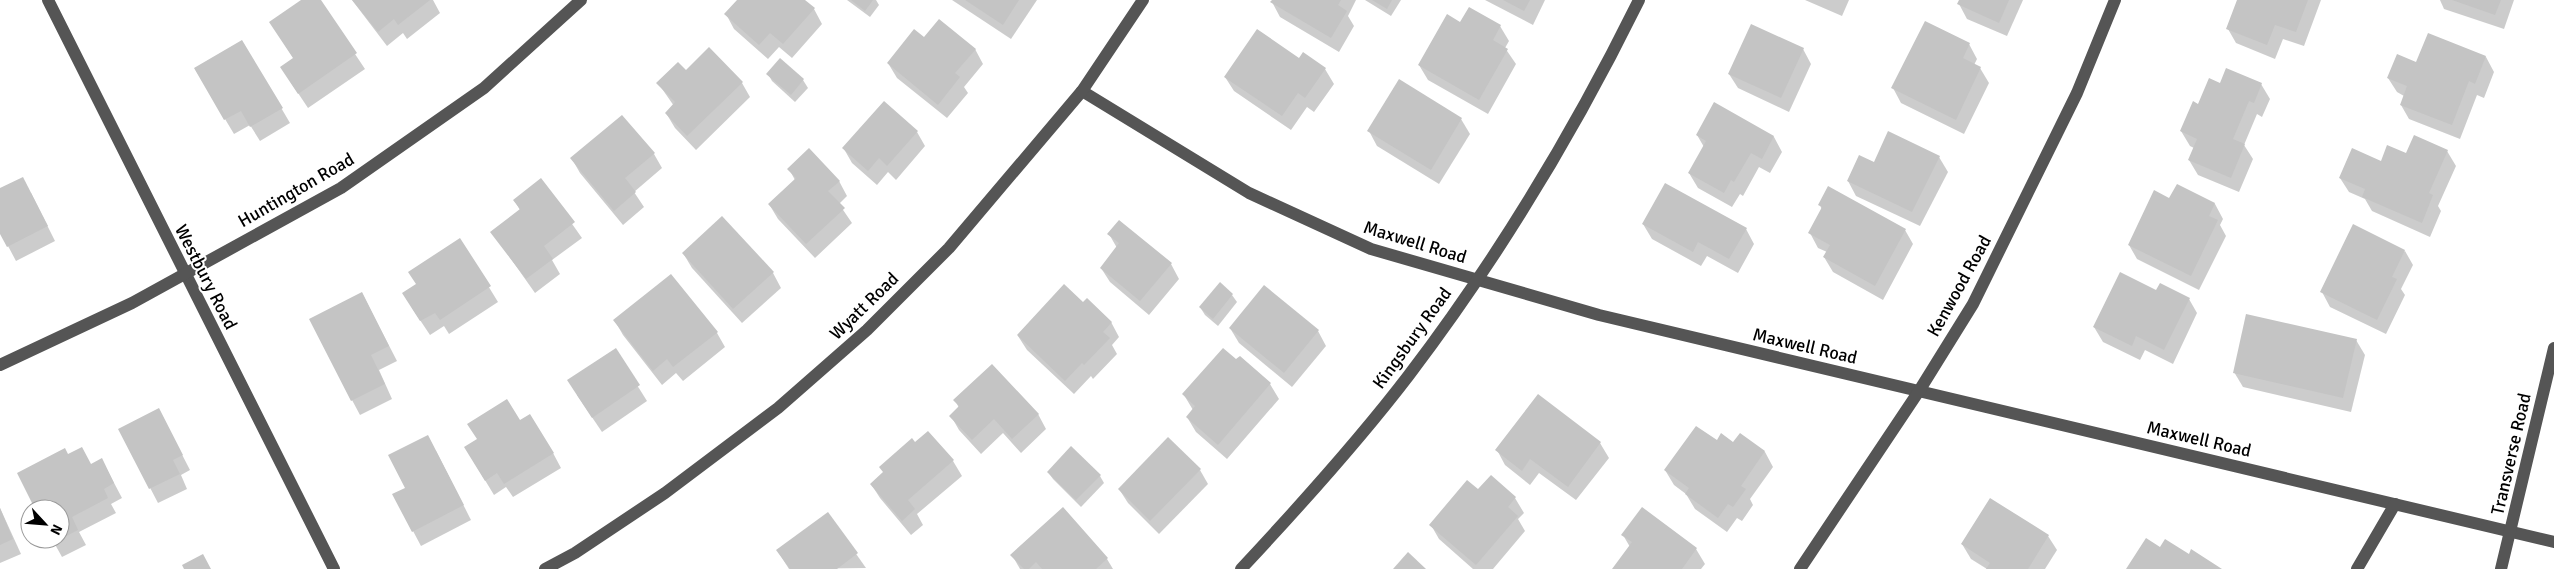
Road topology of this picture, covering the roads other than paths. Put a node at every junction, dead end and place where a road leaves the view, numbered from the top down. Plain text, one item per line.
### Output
1 (48, 0) edge
2 (580, 0) edge
3 (1143, 0) edge
4 (1639, 0) edge
5 (2115, 0) edge
6 (1082, 91) junction
7 (184, 272) junction
8 (1476, 279) junction
9 (2554, 348) edge
10 (0, 365) edge
11 (1920, 391) junction
12 (2395, 504) junction
13 (2510, 532) junction
14 (2554, 542) edge
15 (334, 569) edge
16 (545, 569) edge
17 (1241, 569) edge
18 (1800, 569) edge
19 (2357, 569) edge
20 (2501, 569) edge

1 - 7 street, Westbury Road
2 - 7 street, Huntington Road
3 - 6 street, Wyatt Road
4 - 8 street, Kingsbury Road
5 - 11 street, Kenwood Road
6 - 8 street, Maxwell Road
6 - 16 street, Wyatt Road
7 - 10 street, Huntington Road
7 - 15 street, Westbury Road
8 - 11 street, Maxwell Road
8 - 17 street, Kingsbury Road
9 - 13 street, Transverse Road
11 - 12 street, Maxwell Road
11 - 18 street, Kenwood Road
12 - 13 street, Maxwell Road
12 - 19 street
13 - 14 street, Maxwell Road
13 - 20 street, Transverse Road

